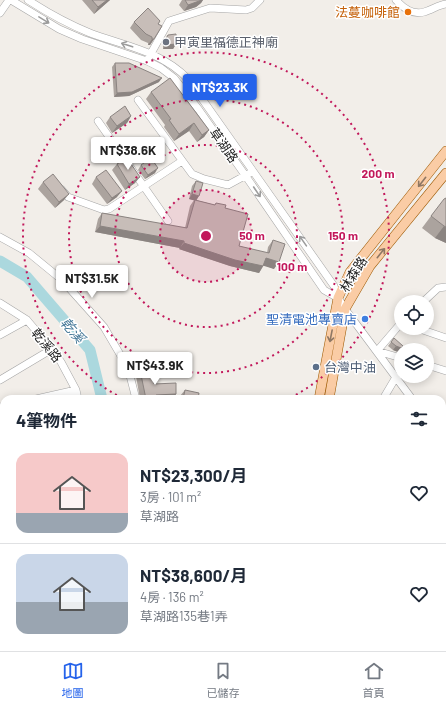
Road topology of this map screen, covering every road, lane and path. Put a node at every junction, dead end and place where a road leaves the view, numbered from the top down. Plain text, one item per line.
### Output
1 (10, 0) edge
2 (28, 0) edge
3 (260, 0) edge
4 (396, 0) edge
5 (446, 4) edge
6 (0, 13) edge
7 (151, 53) junction
8 (148, 61) junction
9 (138, 100) dead end
10 (98, 121) dead end
11 (446, 151) edge
12 (182, 160) junction
13 (253, 172) junction
14 (245, 175) junction
15 (445, 175) edge
16 (55, 181) edge
17 (143, 185) junction
18 (168, 222) dead end
19 (0, 237) edge
20 (446, 286) edge
21 (430, 295) edge
22 (338, 298) junction
23 (0, 304) edge
24 (345, 309) junction
25 (27, 320) junction
26 (394, 331) edge
27 (434, 334) edge
28 (0, 335) edge
29 (446, 338) edge
30 (52, 349) junction
31 (377, 351) junction
32 (394, 356) edge
33 (434, 367) edge
34 (446, 371) edge
35 (394, 374) edge
36 (0, 380) edge
37 (394, 380) edge
38 (400, 383) edge
39 (76, 390) junction
40 (54, 395) edge
41 (77, 395) edge
42 (135, 395) edge
43 (320, 395) edge
44 (330, 395) edge
45 (385, 395) edge
46 (409, 395) edge

1 - 6 street
1 -> 8 street, 草湖路
7 -> 2 street, 草湖路
3 - 7 street
4 - 5 street
7 - 8 street
7 - 13 street, 草湖路
8 - 14 street, 草湖路
9 - 12 street
10 - 17 street
11 -> 22 main road, 林森路
12 - 14 street
12 - 17 street
13 - 14 street
22 -> 13 street, 草湖路
14 -> 22 street, 草湖路
24 -> 15 main road, 林森路
16 - 17 street
17 - 18 street
19 - 42 street
20 - 21 street
22 - 24 street, 草湖路
22 -> 43 main road, 林森路
23 - 25 street, 乾溪路
24 - 31 street, 草湖路
24 - 44 main road, 林森路
25 - 28 street
25 - 30 street, 乾溪路
26 - 31 street
27 - 29 street
30 - 36 street
30 - 39 street, 乾溪路
31 - 32 street
31 - 35 street, 草湖路
33 - 34 street
37 - 45 street
38 - 46 street, 草湖路
39 - 40 street
39 - 41 street, 乾溪路

